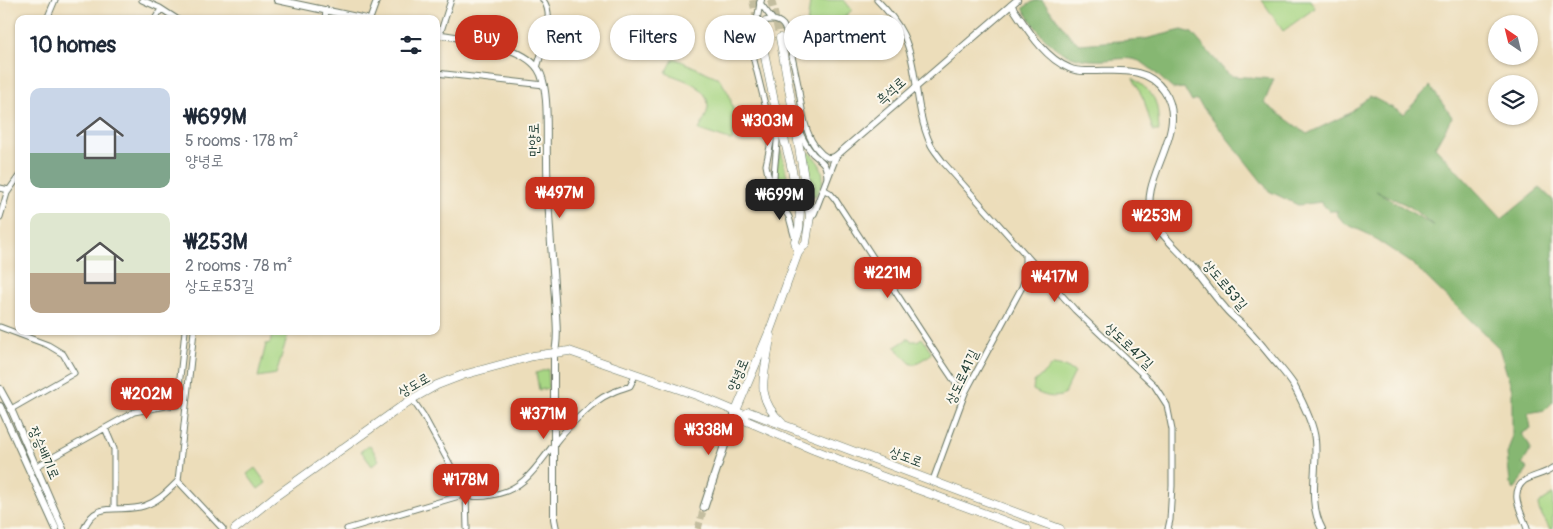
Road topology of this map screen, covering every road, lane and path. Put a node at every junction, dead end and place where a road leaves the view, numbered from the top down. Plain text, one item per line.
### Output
1 (56, 0) edge
2 (142, 0) edge
3 (277, 0) edge
4 (377, 0) edge
5 (451, 0) edge
6 (543, 0) edge
7 (877, 0) edge
8 (1017, 0) edge
9 (761, 1) edge
10 (1011, 5) junction
11 (161, 8) junction
12 (326, 10) junction
13 (49, 15) edge
14 (157, 15) edge
15 (171, 15) edge
16 (325, 15) edge
17 (348, 15) edge
18 (371, 15) edge
19 (758, 15) edge
20 (770, 15) edge
21 (774, 20) edge
22 (440, 30) edge
23 (440, 34) edge
24 (780, 38) tunnel mouth
25 (754, 60) edge
26 (766, 60) edge
27 (538, 68) junction
28 (440, 72) edge
29 (544, 85) junction
30 (915, 87) junction
31 (774, 101) junction
32 (795, 122) junction
33 (836, 156) junction
34 (824, 159) junction
35 (827, 177) junction
36 (15, 182) edge
37 (0, 188) edge
38 (823, 189) junction
39 (9, 190) junction
40 (775, 194) junction
41 (0, 217) edge
42 (809, 220) junction
43 (795, 241) junction
44 (798, 253) junction
45 (1025, 255) junction
46 (1040, 273) junction
47 (1022, 287) junction
48 (0, 327) edge
49 (770, 330) junction
50 (15, 332) edge
51 (23, 335) edge
52 (184, 335) edge
53 (194, 335) edge
54 (556, 351) junction
55 (636, 374) junction
56 (0, 389) edge
57 (965, 393) junction
58 (412, 399) junction
59 (0, 406) edge
60 (11, 409) junction
61 (740, 413) junction
62 (785, 426) junction
63 (105, 428) junction
64 (555, 442) junction
65 (36, 466) junction
66 (1553, 468) edge
67 (933, 480) junction
68 (178, 481) junction
69 (958, 490) junction
70 (466, 494) junction
71 (953, 502) junction
72 (704, 507) tunnel mouth
73 (114, 508) junction
74 (56, 529) edge
75 (63, 529) edge
76 (84, 529) edge
77 (224, 529) edge
78 (235, 529) edge
79 (347, 529) edge
80 (466, 529) edge
81 (556, 529) edge
82 (1027, 529) edge
83 (1060, 529) edge
84 (1168, 529) edge
85 (1322, 529) edge
86 (1526, 529) edge

1 - 13 street
2 - 11 street
3 - 12 street
4 - 18 street
5 - 22 street
6 - 27 street
7 - 30 street, 상도로47길
8 - 10 street, 흑석로
9 - 19 street
9 - 20 street
10 - 30 street, 흑석로
10 - 85 street, 상도로53길
11 - 14 street
11 - 15 street
12 - 16 street
12 - 17 street
21 - 34 street
23 - 27 street
24 - 32 main road, 양녕로
25 - 40 street
26 - 31 main road
27 - 29 street, 만양로
28 - 29 street
29 - 54 street, 만양로
30 - 33 street, 흑석로
30 - 45 street, 상도로47길
31 - 40 street
31 - 43 main road
32 - 34 street
32 - 42 main road, 양녕로
33 - 34 street
33 - 35 street, 흑석로
34 - 35 street
35 - 38 street, 흑석로
36 - 39 street
37 - 39 street
38 - 42 street, 흑석로
38 - 57 street
39 - 41 street
40 - 43 street
42 - 44 main road, 양녕로
43 - 44 main road
44 - 49 main road, 양녕로
45 - 46 street, 상도로47길
45 - 47 street, 상도로41길
46 - 47 street, 상도로41길
46 - 84 street, 상도로47길
47 - 57 street, 상도로41길
48 - 50 street
49 - 61 main road, 양녕로
49 - 62 main road
51 - 60 street
52 - 63 street
53 - 68 street
54 - 55 main road, 상도로
54 - 58 main road, 상도로
54 - 64 street, 만양로
55 - 61 main road, 상도로
55 - 64 street
56 - 60 street, 장승배기로
57 - 67 street, 상도로41길
58 - 70 street
58 - 78 main road, 상도로
59 - 74 street, 장승배기로
60 - 65 street, 장승배기로
61 - 62 main road, 상도로
61 - 71 main road, 상도로
61 - 72 main road, 양녕로
62 - 67 main road, 상도로
63 - 65 street
63 - 73 street
64 - 70 street
64 - 81 street, 만양로
65 - 75 street, 장승배기로
66 - 86 street
67 - 69 main road, 상도로
68 - 73 street
68 - 77 street
69 - 71 main road
69 - 83 main road, 상도로
70 - 79 street
70 - 80 street
71 - 82 main road, 상도로
73 - 76 street

